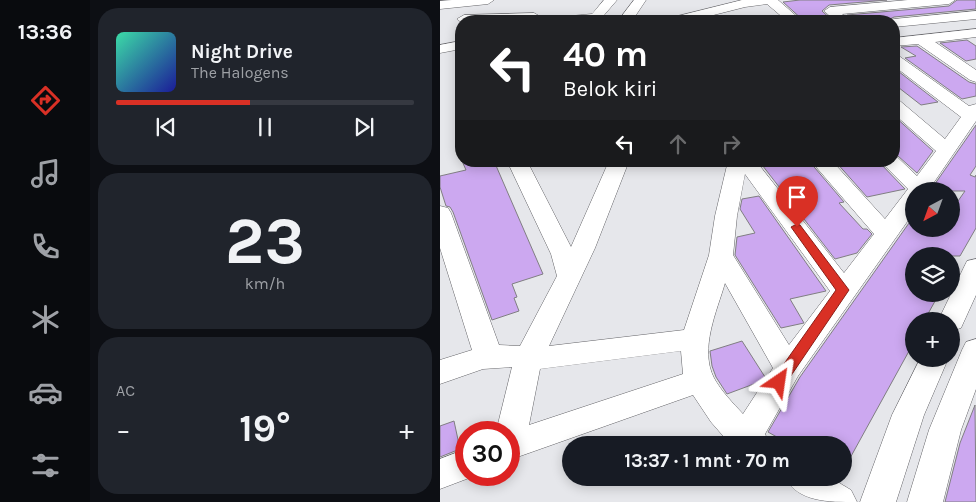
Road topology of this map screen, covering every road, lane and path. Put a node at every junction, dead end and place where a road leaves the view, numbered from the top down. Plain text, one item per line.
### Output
1 (488, 0) edge
2 (611, 0) edge
3 (640, 0) edge
4 (769, 0) edge
5 (949, 0) edge
6 (762, 4) edge
7 (440, 5) edge
8 (683, 7) dead end
9 (440, 11) edge
10 (598, 15) edge
11 (629, 15) edge
12 (680, 15) edge
13 (708, 15) edge
14 (788, 15) edge
15 (836, 15) edge
16 (976, 15) edge
17 (455, 17) edge
18 (900, 22) edge
19 (976, 33) edge
20 (455, 39) edge
21 (920, 39) junction
22 (440, 41) edge
23 (900, 41) edge
24 (455, 46) edge
25 (440, 49) edge
26 (900, 64) edge
27 (976, 77) edge
28 (900, 110) edge
29 (971, 123) edge
30 (947, 150) junction
31 (523, 167) edge
32 (617, 167) edge
33 (737, 167) edge
34 (751, 167) edge
35 (826, 167) edge
36 (895, 167) edge
37 (908, 182) edge
38 (924, 182) edge
39 (905, 208) edge
40 (440, 213) edge
41 (886, 234) junction
42 (721, 255) junction
43 (976, 267) edge
44 (569, 276) junction
45 (843, 290) junction
46 (955, 312) edge
47 (695, 339) junction
48 (976, 350) edge
49 (490, 356) junction
50 (528, 359) junction
51 (930, 367) edge
52 (788, 368) junction
53 (440, 372) edge
54 (700, 380) junction
55 (745, 436) edge
56 (753, 436) edge
57 (455, 468) edge
58 (440, 474) edge
59 (814, 486) edge
60 (839, 502) edge
61 (878, 502) edge
62 (925, 502) edge

1 - 7 street
2 - 10 street
3 - 11 street
4 - 6 street
4 - 14 street
5 - 15 street
6 - 13 street
8 - 12 street
9 - 17 street
16 - 18 street
19 - 21 street
20 - 22 street
21 - 23 street
21 - 27 street
24 - 25 street
26 - 29 street
28 - 30 street
29 - 30 street
30 - 38 street
31 - 44 street
32 - 44 street
33 - 42 street
34 - 45 street
35 - 41 street
36 - 37 street
39 - 41 street
40 - 49 street
41 - 45 street
42 - 47 street
42 - 52 street
43 - 46 street
44 - 50 street
45 - 52 street
47 - 50 street
47 - 54 street
48 - 62 street
49 - 50 street
49 - 53 street
50 - 54 street
51 - 61 street
52 - 56 street
54 - 55 street
57 - 58 street
59 - 60 street

